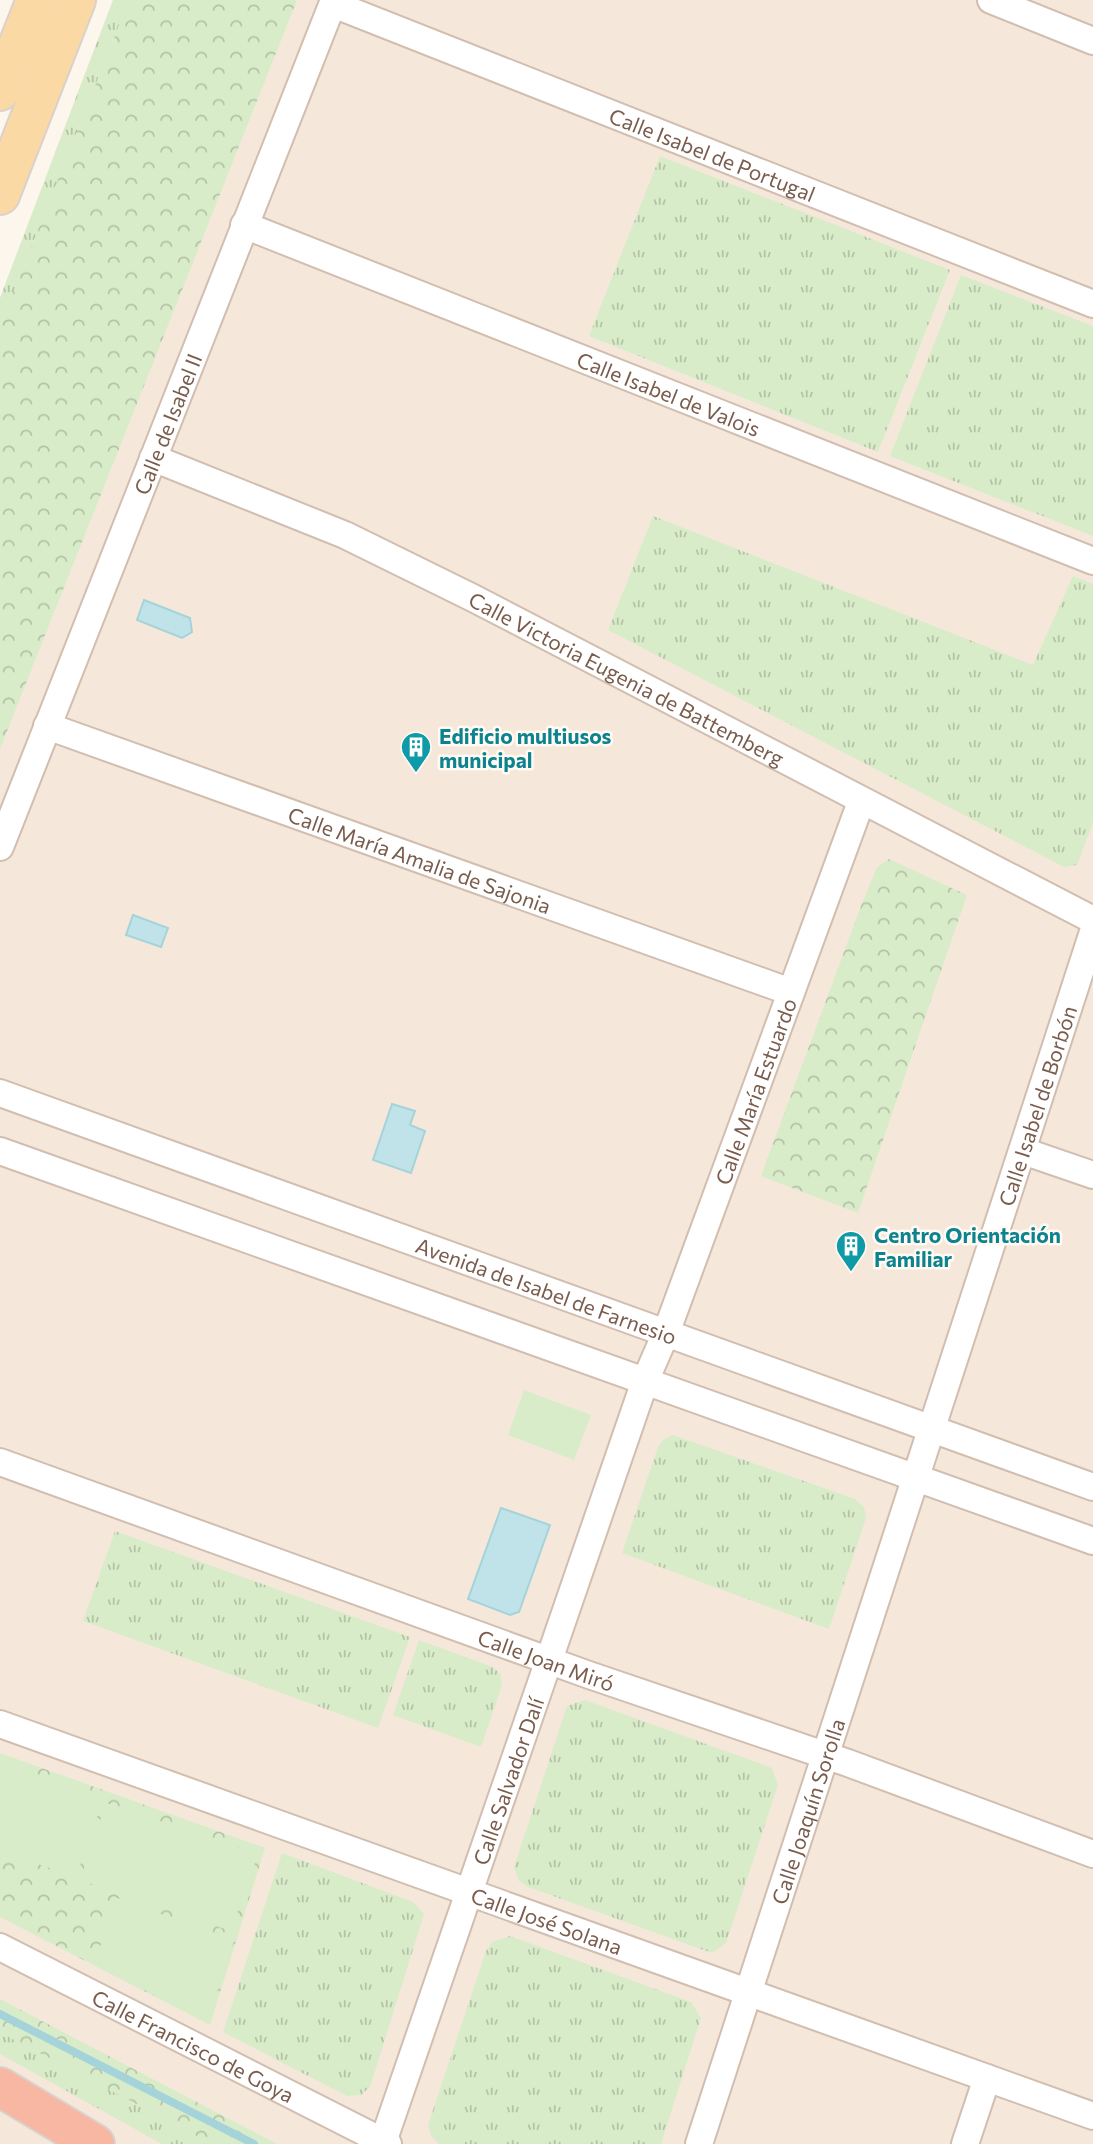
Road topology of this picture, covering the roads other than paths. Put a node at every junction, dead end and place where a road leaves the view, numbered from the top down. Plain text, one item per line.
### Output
1 (34, 0) edge
2 (76, 0) edge
3 (991, 0) edge
4 (334, 2) edge
5 (1093, 41) edge
6 (0, 67) edge
7 (0, 91) edge
8 (0, 195) edge
9 (244, 225) junction
10 (1093, 304) edge
11 (153, 458) junction
12 (1093, 561) edge
13 (47, 726) junction
14 (861, 802) junction
15 (0, 847) edge
16 (1093, 920) edge
17 (1093, 932) edge
18 (791, 992) junction
19 (0, 1093) edge
20 (0, 1151) edge
21 (1023, 1151) junction
22 (1093, 1175) edge
23 (666, 1334) junction
24 (645, 1381) junction
25 (932, 1428) junction
26 (0, 1462) edge
27 (916, 1478) junction
28 (1093, 1488) edge
29 (1093, 1542) edge
30 (549, 1660) junction
31 (0, 1724) edge
32 (827, 1755) junction
33 (1093, 1854) edge
34 (470, 1890) junction
35 (0, 1947) edge
36 (748, 1994) junction
37 (987, 2078) junction
38 (0, 2087) edge
39 (1093, 2116) edge
40 (386, 2143) edge
41 (95, 2144) edge
42 (699, 2144) edge
43 (965, 2144) edge

1 - 6 street
1 - 7 main road
2 - 8 main road
3 - 5 street
4 - 9 street, Calle de Isabel II
4 - 10 street, Calle Isabel de Portugal
9 - 11 street, Calle de Isabel II
9 - 12 street, Calle Isabel de Valois
11 - 13 street, Calle de Isabel II
11 - 14 street, Calle Victoria Eugenia de Battemberg
13 - 15 street, Calle de Isabel II
13 - 18 street, Calle María Amalia de Sajonia
14 - 16 street, Calle Victoria Eugenia de Battemberg
14 - 18 street, Calle María Estuardo
17 - 21 street, Calle Isabel de Borbón
18 - 23 street, Calle María Estuardo
19 - 23 street, Avenida de Isabel de Farnesio
20 - 24 street
21 - 22 street
21 - 25 street, Calle Isabel de Borbón
23 - 24 street, Calle María Estuardo
23 - 25 street, Avenida de Isabel de Farnesio
24 - 27 street
24 - 30 street, Calle Salvador Dalí
25 - 27 street, Calle Isabel de Borbón
25 - 28 street, Avenida de Isabel de Farnesio
26 - 30 street, Calle Joan Miró
27 - 29 street
27 - 32 street, Calle Joaquín Sorolla
30 - 32 street, Calle Joan Miró
30 - 34 street, Calle Salvador Dalí
31 - 34 street, Calle José Solana
32 - 33 street, Calle Joan Miró
32 - 36 street, Calle Joaquín Sorolla
34 - 36 street, Calle José Solana
34 - 40 street, Calle Salvador Dalí
35 - 40 street, Calle Francisco de Goya
36 - 37 street, Calle José Solana
36 - 42 street, Calle Joaquín Sorolla
37 - 39 street, Calle José Solana
37 - 43 street
38 - 41 highway

